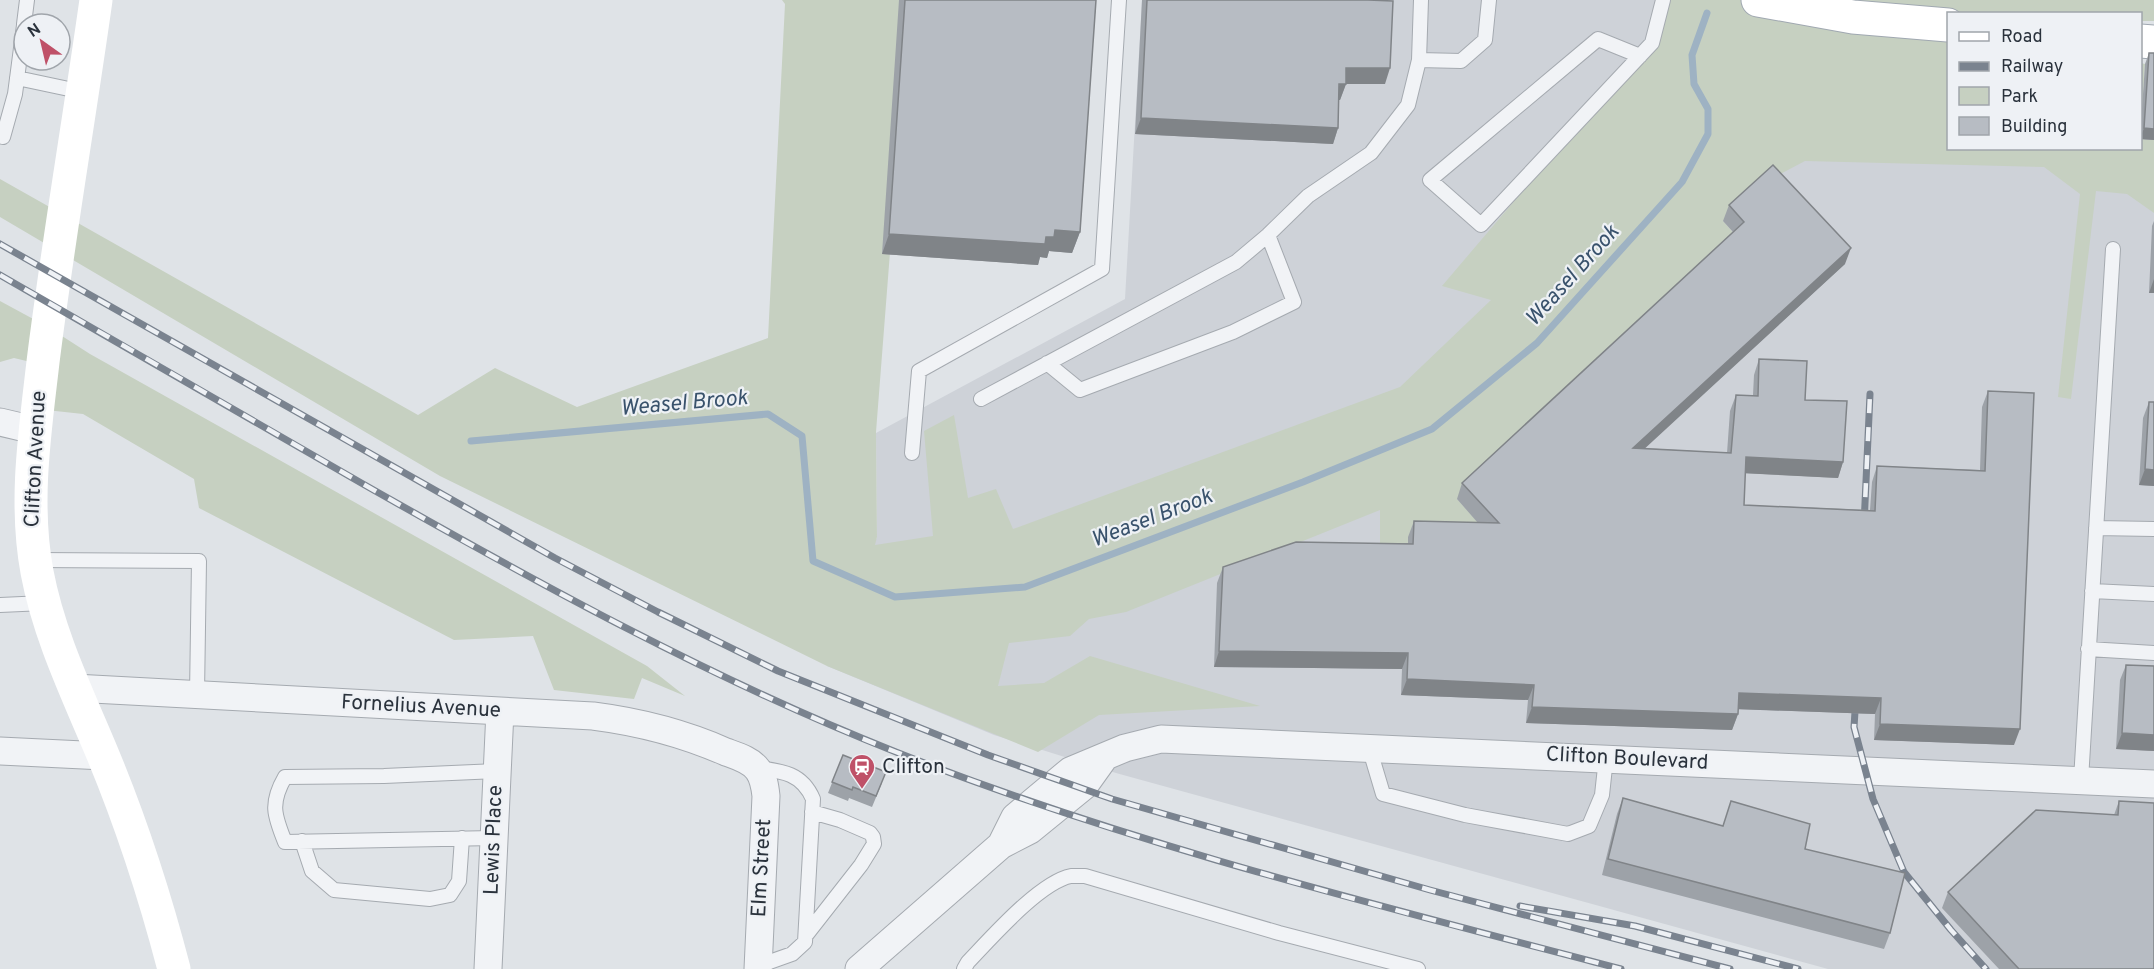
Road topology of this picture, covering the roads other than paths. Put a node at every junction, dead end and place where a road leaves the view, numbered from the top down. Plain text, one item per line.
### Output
1 (96, 0) edge
2 (1119, 0) edge
3 (1421, 0) edge
4 (1489, 0) edge
5 (1663, 0) edge
6 (1758, 0) edge
7 (1947, 25) edge
8 (1640, 56) junction
9 (1419, 60) junction
10 (18, 72) edge
11 (17, 78) junction
12 (83, 92) junction
13 (0, 136) edge
14 (1268, 235) junction
15 (2113, 249) dead end
16 (1047, 363) junction
17 (981, 399) dead end
18 (0, 422) edge
19 (34, 430) junction
20 (912, 453) dead end
21 (2096, 528) junction
22 (2154, 529) edge
23 (35, 560) junction
24 (2092, 591) junction
25 (2154, 594) edge
26 (44, 603) junction
27 (0, 605) edge
28 (2088, 649) junction
29 (2154, 653) edge
30 (74, 688) junction
31 (197, 694) junction
32 (500, 711) junction
33 (1369, 747) junction
34 (0, 751) edge
35 (104, 756) junction
36 (1606, 758) junction
37 (757, 768) junction
38 (497, 771) junction
39 (2081, 780) junction
40 (2154, 783) edge
41 (812, 812) junction
42 (462, 838) junction
43 (494, 838) junction
44 (302, 841) junction
45 (807, 934) junction
46 (758, 968) edge
47 (174, 969) edge
48 (489, 969) edge
49 (859, 969) edge
50 (964, 969) edge
51 (1418, 969) edge

1 - 12 main road, Clifton Avenue
2 - 20 lane
3 - 9 lane
4 - 9 lane
5 - 8 lane
6 - 7 main road
8 - 8 lane
9 - 14 lane
10 - 11 lane
11 - 12 lane
11 - 13 lane
12 - 19 main road, Clifton Avenue
14 - 16 lane
14 - 16 lane
15 - 21 lane
16 - 17 lane
18 - 19 street
19 - 23 main road, Clifton Avenue
21 - 22 lane
21 - 24 lane
23 - 26 main road, Clifton Avenue
23 - 31 lane
24 - 25 lane
24 - 28 lane
26 - 27 lane
26 - 30 main road, Clifton Avenue
28 - 29 lane
28 - 39 lane
30 - 31 street, Fornelius Avenue
30 - 35 main road, Clifton Avenue
31 - 32 street, Fornelius Avenue
32 - 37 street, Fornelius Avenue
32 - 38 street, Lewis Place
33 - 36 street, Clifton Boulevard
33 - 36 lane
33 - 49 street, Clifton Boulevard
34 - 35 street
35 - 47 main road, Clifton Avenue
36 - 39 street, Clifton Boulevard
37 - 41 lane
37 - 46 street, Elm Street
38 - 43 street, Lewis Place
38 - 44 lane
39 - 40 street, Clifton Boulevard
41 - 45 lane
41 - 45 lane
42 - 43 lane
42 - 44 lane
42 - 44 lane
43 - 48 street, Lewis Place
45 - 46 lane
50 - 51 lane

